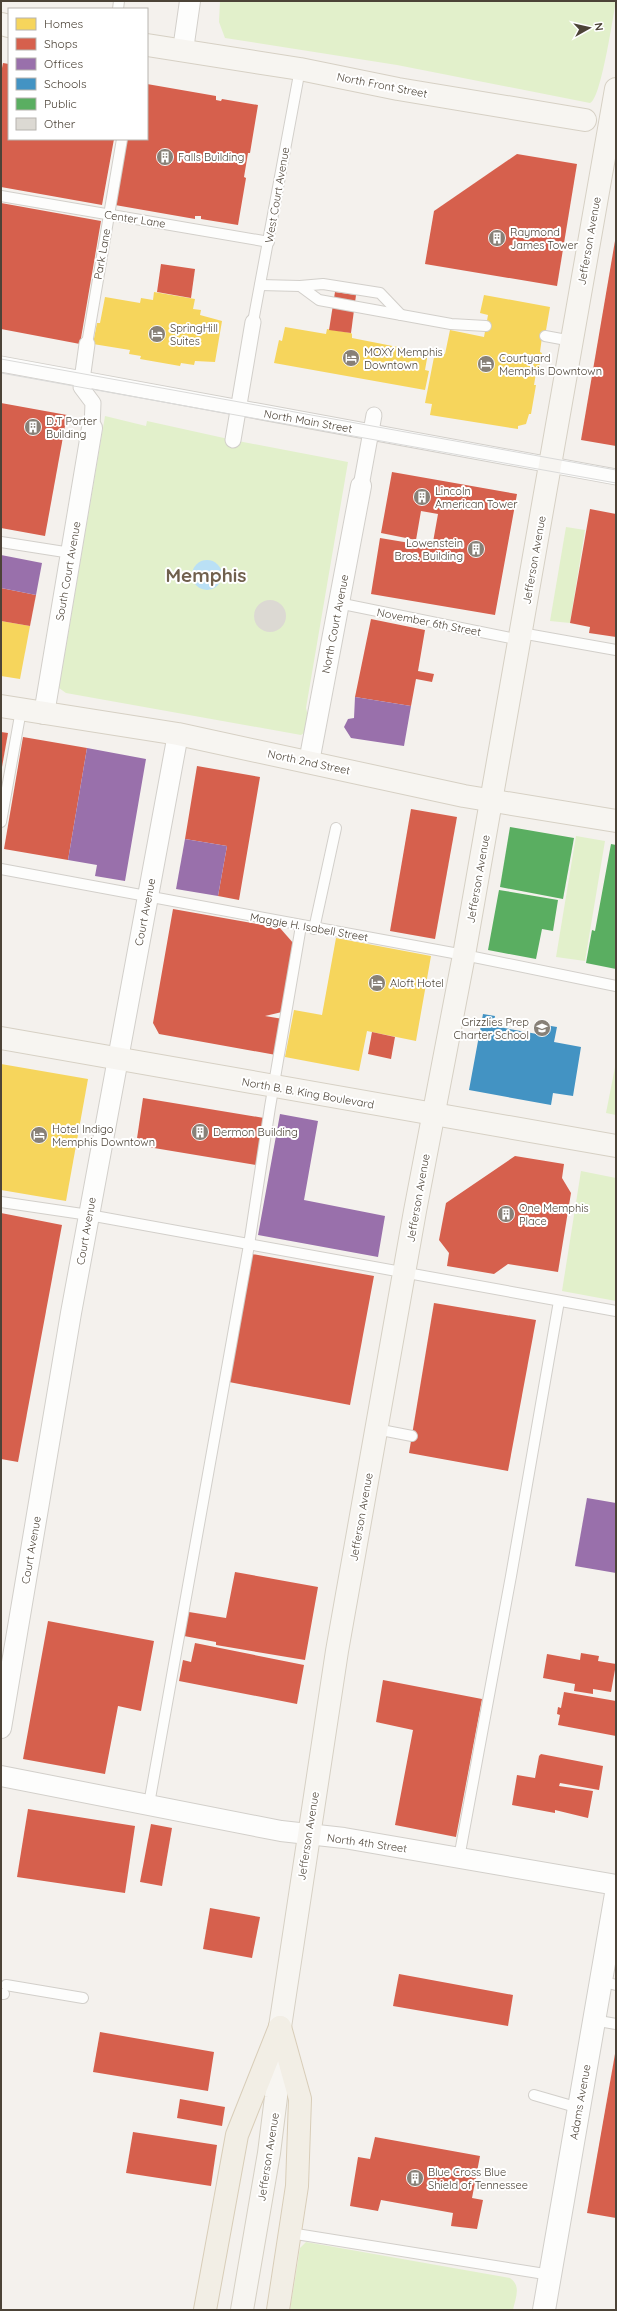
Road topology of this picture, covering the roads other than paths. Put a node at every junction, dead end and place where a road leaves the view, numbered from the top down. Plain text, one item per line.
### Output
1 (190, 1) edge
2 (148, 46) edge
3 (183, 50) junction
4 (300, 69) junction
5 (616, 89) edge
6 (585, 120) joint
7 (613, 125) edge
8 (122, 140) edge
9 (1, 196) edge
10 (109, 216) junction
11 (269, 242) junction
12 (260, 284) junction
13 (300, 286) junction
14 (401, 315) junction
15 (253, 322) joint
16 (486, 326) dead end
17 (545, 336) dead end
18 (572, 341) junction
19 (87, 344) joint
20 (1, 364) edge
21 (82, 379) junction
22 (238, 409) junction
23 (374, 415) dead end
24 (92, 428) joint
25 (371, 433) junction
26 (233, 440) dead end
27 (551, 466) junction
28 (616, 476) edge
29 (361, 486) joint
30 (1, 542) edge
31 (71, 553) junction
32 (338, 603) junction
33 (520, 637) junction
34 (616, 650) edge
35 (11, 708) edge
36 (44, 714) junction
37 (178, 734) junction
38 (309, 762) junction
39 (492, 801) junction
40 (616, 821) edge
41 (1, 822) edge
42 (336, 828) dead end
43 (1, 869) edge
44 (148, 896) junction
45 (301, 926) junction
46 (314, 929) junction
47 (464, 955) junction
48 (616, 986) edge
49 (1, 1038) edge
50 (118, 1059) junction
51 (274, 1087) junction
52 (433, 1115) junction
53 (616, 1146) edge
54 (1, 1202) edge
55 (89, 1214) junction
56 (249, 1245) junction
57 (404, 1273) junction
58 (558, 1301) junction
59 (616, 1311) edge
60 (376, 1429) junction
61 (412, 1436) dead end
62 (1, 1728) edge
63 (1, 1776) edge
64 (149, 1804) junction
65 (308, 1836) junction
66 (459, 1858) junction
67 (616, 1885) edge
68 (616, 1894) edge
69 (612, 1934) edge
70 (608, 1983) edge
71 (4, 1987) edge
72 (82, 1998) dead end
73 (593, 2020) junction
74 (616, 2024) edge
75 (280, 2026) junction
76 (534, 2095) dead end
77 (578, 2108) junction
78 (290, 2233) junction
79 (551, 2275) junction
80 (205, 2310) edge
81 (242, 2310) edge
82 (278, 2310) edge
83 (544, 2310) edge

1 - 3 street
2 - 3 main road, North Front Street
3 - 4 main road, North Front Street
4 - 6 main road, North Front Street
4 - 11 lane, West Court Avenue
5 - 7 main road, Jefferson Avenue
6 - 7 street, North Front Street
7 - 18 main road, Jefferson Avenue
8 - 10 lane, Park Lane
9 - 10 lane, Center Lane
10 - 11 lane, Center Lane
10 - 19 lane, Park Lane
11 - 12 lane, West Court Avenue
12 - 13 lane
12 - 15 lane, West Court Avenue
13 - 14 lane
13 - 14 lane
14 - 16 lane
15 - 22 street
17 - 18 lane
18 - 27 main road, Jefferson Avenue
19 - 21 street
20 - 21 street, North Main Street
21 - 22 street, North Main Street
21 - 24 street
22 - 25 street, North Main Street
22 - 26 street
23 - 25 street
24 - 31 street, South Court Avenue
25 - 27 street, North Main Street
25 - 29 street
27 - 28 street, North Main Street
27 - 33 main road, Jefferson Avenue
29 - 32 street, North Court Avenue
30 - 31 lane
31 - 36 street, South Court Avenue
32 - 33 lane, November 6th Street
32 - 38 street, North Court Avenue
33 - 34 lane, November 6th Street
33 - 39 main road, Jefferson Avenue
35 - 36 main road, North 2nd Street
35 - 41 lane
36 - 37 main road, North 2nd Street
37 - 38 main road, North 2nd Street
37 - 44 street, Court Avenue
38 - 39 main road, North 2nd Street
39 - 40 main road, North 2nd Street
39 - 47 main road, Jefferson Avenue
42 - 46 lane
43 - 44 lane, Maggie H. Isabell Street
44 - 45 lane, Maggie H. Isabell Street
44 - 50 street, Court Avenue
45 - 46 lane, Maggie H. Isabell Street
45 - 51 lane
46 - 47 lane, Maggie H. Isabell Street
47 - 48 lane, Maggie H. Isabell Street
47 - 52 main road, Jefferson Avenue
49 - 50 main road, North B. B. King Boulevard
50 - 51 main road, North B. B. King Boulevard
50 - 55 street, Court Avenue
51 - 52 main road, North B. B. King Boulevard
51 - 56 lane
52 - 53 main road, North B. B. King Boulevard
52 - 57 main road, Jefferson Avenue
54 - 55 lane
55 - 56 lane
55 - 62 street, Court Avenue
56 - 57 lane
56 - 64 lane
57 - 58 lane
57 - 60 main road, Jefferson Avenue
58 - 59 lane
58 - 66 lane
60 - 61 lane
60 - 65 main road, Jefferson Avenue
63 - 64 street, North 4th Street
64 - 65 street, North 4th Street
65 - 66 street, North 4th Street
65 - 75 main road, Jefferson Avenue
66 - 67 street, North 4th Street
68 - 69 street, Adams Avenue
69 - 70 street, Adams Avenue
70 - 73 street, Adams Avenue
71 - 72 lane
73 - 74 lane
73 - 77 street, Adams Avenue
75 - 78 main road
75 - 80 main road
75 - 81 main road, Jefferson Avenue
76 - 77 lane
77 - 79 street, Adams Avenue
78 - 79 lane
78 - 82 main road
79 - 83 street, Adams Avenue

